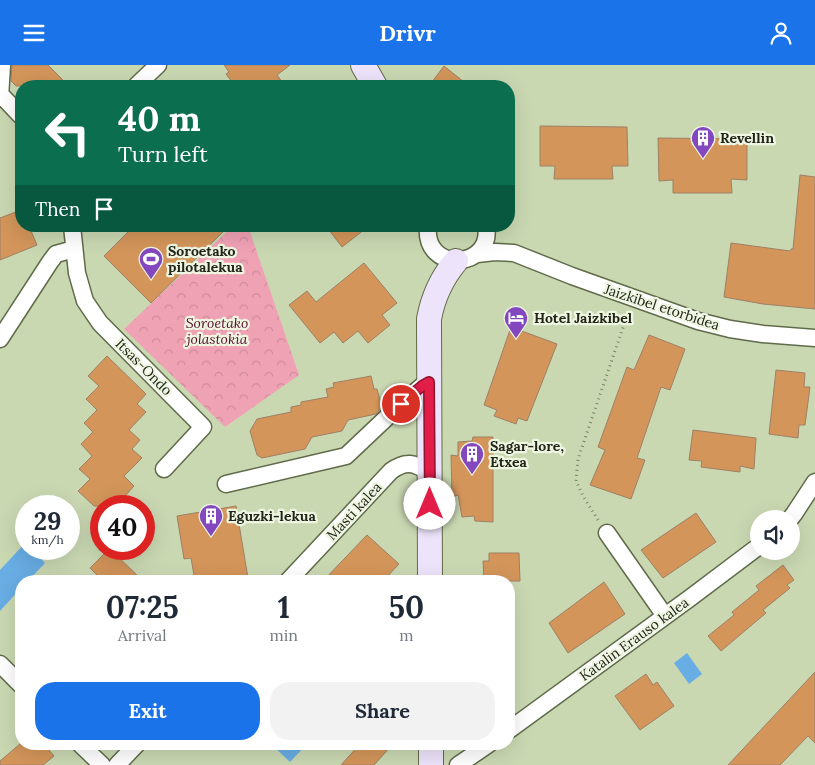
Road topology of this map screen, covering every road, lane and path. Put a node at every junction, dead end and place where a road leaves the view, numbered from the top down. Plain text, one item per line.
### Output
1 (2, 65) edge
2 (158, 65) edge
3 (363, 65) edge
4 (142, 80) edge
5 (372, 80) edge
6 (0, 95) edge
7 (15, 110) edge
8 (73, 232) edge
9 (427, 232) edge
10 (487, 232) edge
11 (492, 232) edge
12 (74, 249) junction
13 (514, 253) junction
14 (466, 257) junction
15 (633, 298) junction
16 (815, 338) edge
17 (0, 339) edge
18 (429, 382) junction
19 (164, 469) dead end
20 (430, 472) junction
21 (815, 482) edge
22 (226, 483) dead end
23 (797, 510) edge
24 (607, 533) joint
25 (750, 553) edge
26 (294, 575) edge
27 (430, 575) edge
28 (665, 616) junction
29 (0, 664) edge
30 (15, 679) edge
31 (515, 726) edge
32 (86, 750) edge
33 (131, 750) edge
34 (431, 750) edge
35 (480, 750) edge
36 (102, 765) edge
37 (117, 765) edge
38 (431, 765) edge
39 (458, 765) edge

1 - 6 street
2 - 4 street
3 - 5 street
6 - 7 street
8 - 12 street
9 - 14 street
10 - 14 street, Jaizkibel etorbidea
11 - 13 street, Jaizkibel etorbidea
12 - 17 street
12 - 19 street, Itsas-Ondo
13 - 14 street, Jaizkibel etorbidea
13 - 15 street, Jaizkibel etorbidea
14 - 18 street
15 - 16 street, Jaizkibel etorbidea
15 - 24 path
18 - 20 street
18 - 22 street
20 - 26 street, Masti kalea
20 - 27 street
21 - 23 street
24 - 28 street
25 - 28 street, Katalin Erauso kalea
28 - 31 street, Katalin Erauso kalea
29 - 30 street
32 - 36 street
33 - 37 street
34 - 38 street
35 - 39 street

